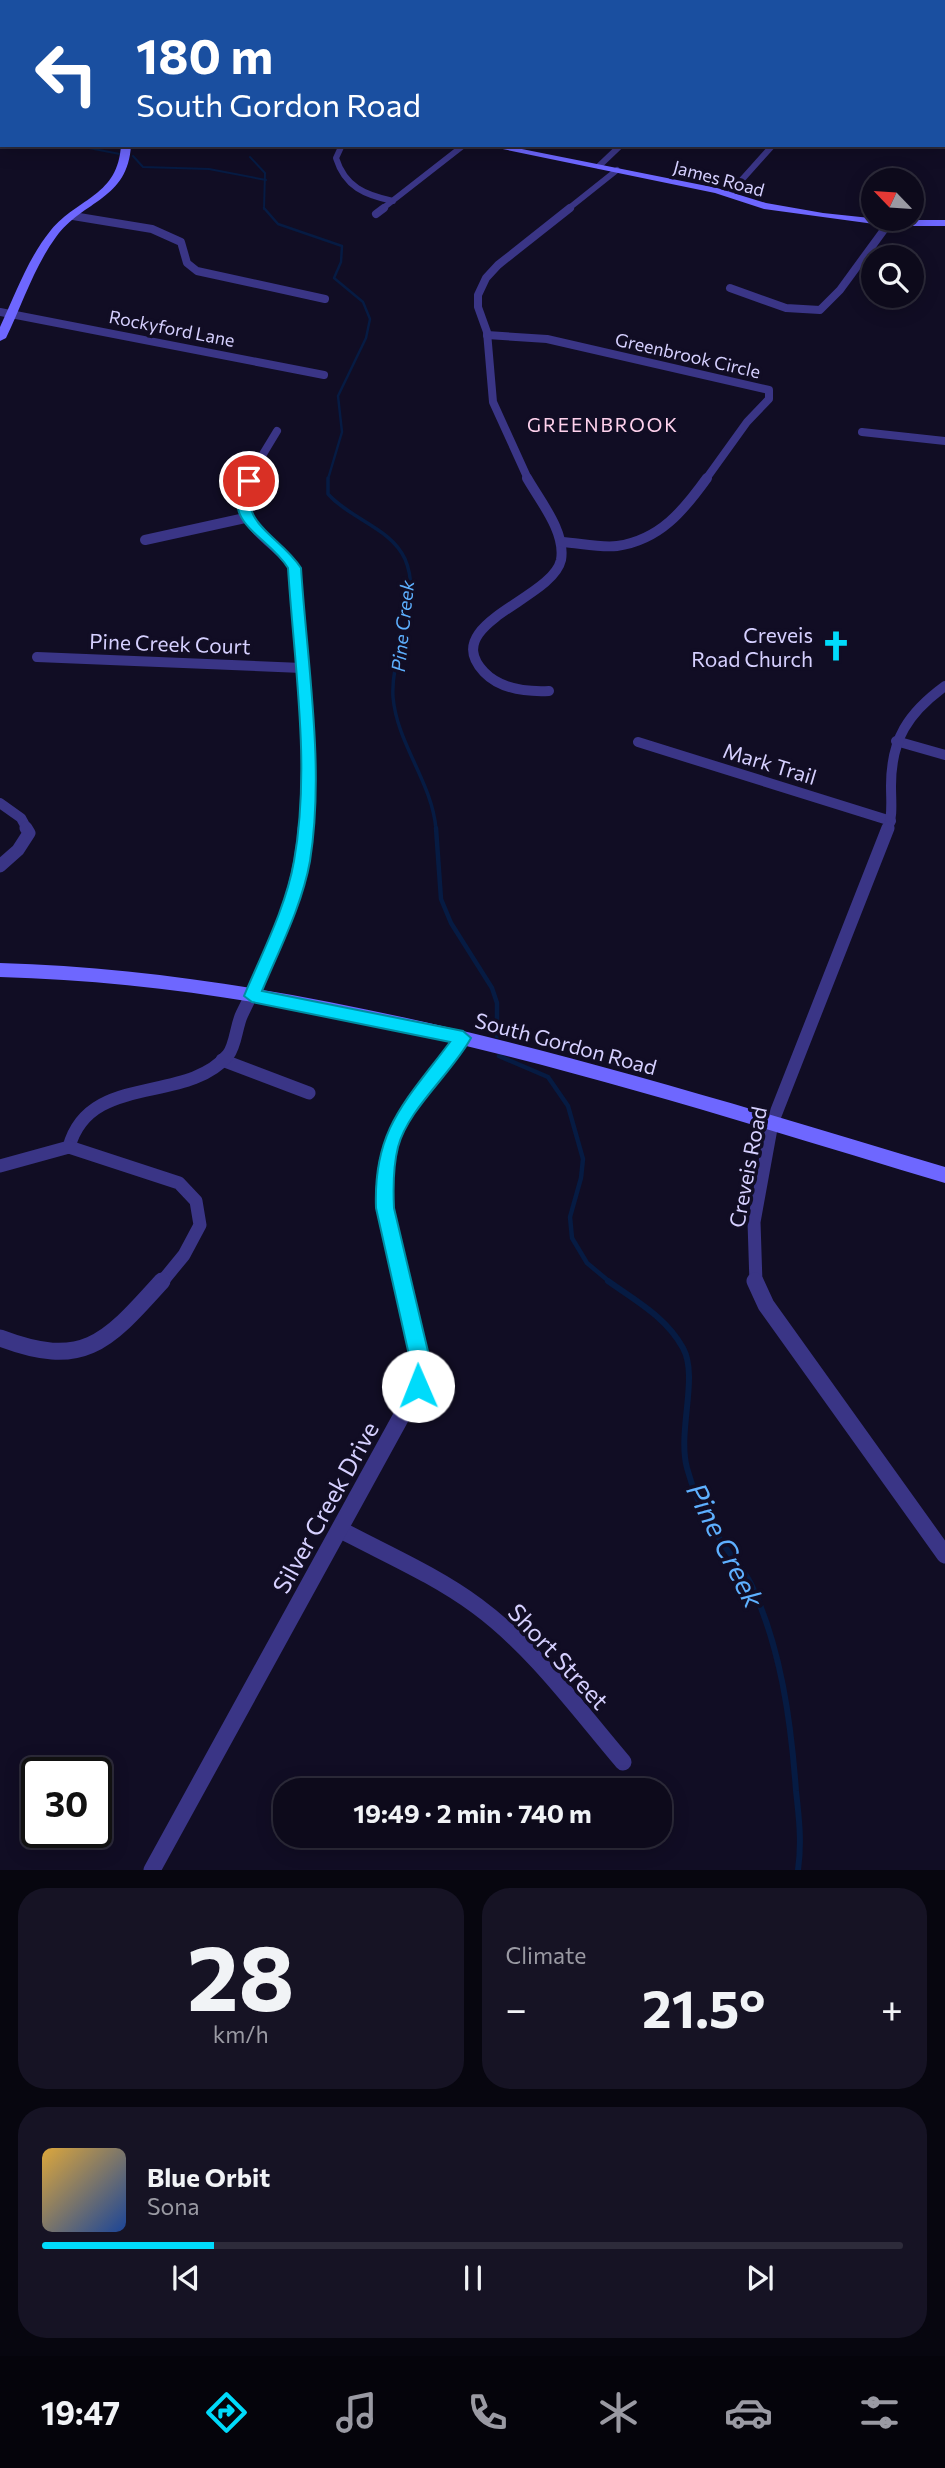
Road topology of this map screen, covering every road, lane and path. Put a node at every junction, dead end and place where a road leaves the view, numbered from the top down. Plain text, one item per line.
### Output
1 (127, 147) edge
2 (341, 147) edge
3 (461, 147) edge
4 (498, 147) edge
5 (619, 147) edge
6 (770, 147) edge
7 (599, 166) junction
8 (617, 170) junction
9 (730, 193) junction
10 (393, 201) junction
11 (376, 214) dead end
12 (73, 216) junction
13 (861, 219) edge
14 (924, 223) edge
15 (945, 223) edge
16 (883, 231) edge
17 (730, 288) dead end
18 (325, 299) dead end
19 (0, 312) edge
20 (13, 312) junction
21 (487, 335) junction
22 (0, 338) edge
23 (324, 375) dead end
24 (277, 430) dead end
25 (862, 432) dead end
26 (945, 441) edge
27 (245, 518) junction
28 (145, 540) dead end
29 (562, 542) junction
30 (37, 657) dead end
31 (302, 668) junction
32 (945, 686) edge
33 (549, 691) dead end
34 (896, 741) junction
35 (638, 742) dead end
36 (945, 755) edge
37 (0, 803) edge
38 (891, 821) junction
39 (0, 866) edge
40 (0, 970) edge
41 (252, 996) junction
42 (463, 1038) junction
43 (222, 1060) junction
44 (309, 1093) dead end
45 (772, 1123) junction
46 (69, 1147) junction
47 (0, 1166) edge
48 (945, 1175) edge
49 (0, 1338) edge
50 (341, 1530) junction
51 (945, 1555) edge
52 (623, 1762) dead end
53 (152, 1870) edge

1 - 12 street
2 - 10 street
3 - 10 street
4 - 7 street, James Road
5 - 7 street
6 - 9 street
7 - 8 street, James Road
8 - 9 street, James Road
8 - 21 street
9 - 13 street, James Road
10 - 11 street
12 - 18 street
12 - 20 street
14 - 15 street, James Road
16 - 17 street
19 - 20 street
20 - 22 street
20 - 23 street, Rockyford Lane
21 - 29 street
21 - 29 street, Greenbrook Circle
24 - 27 street
25 - 26 street
27 - 28 street
27 - 31 street
29 - 33 street
30 - 31 street, Pine Creek Court
31 - 41 street
32 - 34 street, Creveis Road
34 - 36 street
34 - 38 street, Creveis Road
35 - 38 street, Mark Trail
37 - 39 street
38 - 45 street, Creveis Road
40 - 41 street, South Gordon Road
41 - 42 street, South Gordon Road
41 - 43 street
42 - 45 street, South Gordon Road
42 - 50 street, Silver Creek Drive
43 - 44 street
43 - 46 street
45 - 48 street, South Gordon Road
45 - 51 street, Creveis Road
46 - 47 street
46 - 49 street
50 - 52 street, Short Street
50 - 53 street, Silver Creek Drive

